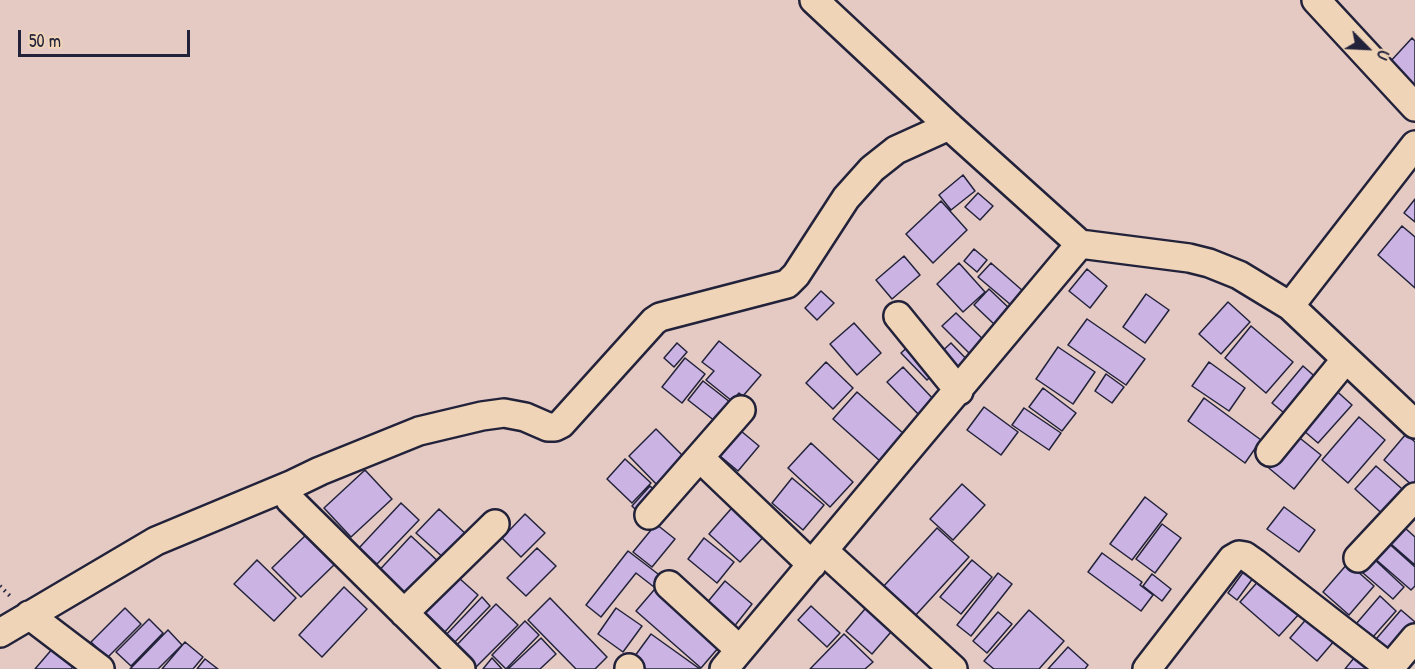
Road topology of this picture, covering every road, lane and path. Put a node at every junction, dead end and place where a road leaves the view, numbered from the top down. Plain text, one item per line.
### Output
1 (814, 0) edge
2 (1316, 0) edge
3 (1415, 107) edge
4 (949, 126) junction
5 (1415, 145) edge
6 (1080, 244) junction
7 (1290, 306) junction
8 (898, 316) dead end
9 (1346, 359) junction
10 (959, 391) junction
11 (741, 410) dead end
12 (1415, 424) edge
13 (1270, 452) dead end
14 (700, 458) junction
15 (293, 484) junction
16 (1415, 497) edge
17 (649, 515) dead end
18 (495, 524) dead end
19 (818, 558) junction
20 (1358, 558) dead end
21 (669, 585) dead end
22 (404, 613) junction
23 (29, 615) junction
24 (0, 633) edge
25 (1415, 638) edge
26 (732, 660) edge
27 (100, 669) edge
28 (461, 669) edge
29 (953, 669) edge
30 (1148, 669) edge

1 - 4 street
2 - 3 street
4 - 6 street
4 - 15 street
5 - 7 street
6 - 7 street
6 - 10 street
7 - 9 street
8 - 10 street
9 - 12 street
9 - 13 street
10 - 19 street
11 - 14 street
14 - 17 street
14 - 19 street
15 - 22 street
15 - 23 street
16 - 20 street
18 - 22 street
19 - 26 street
19 - 29 street
21 - 26 street
22 - 28 street
23 - 24 street
23 - 27 street
25 - 30 street

